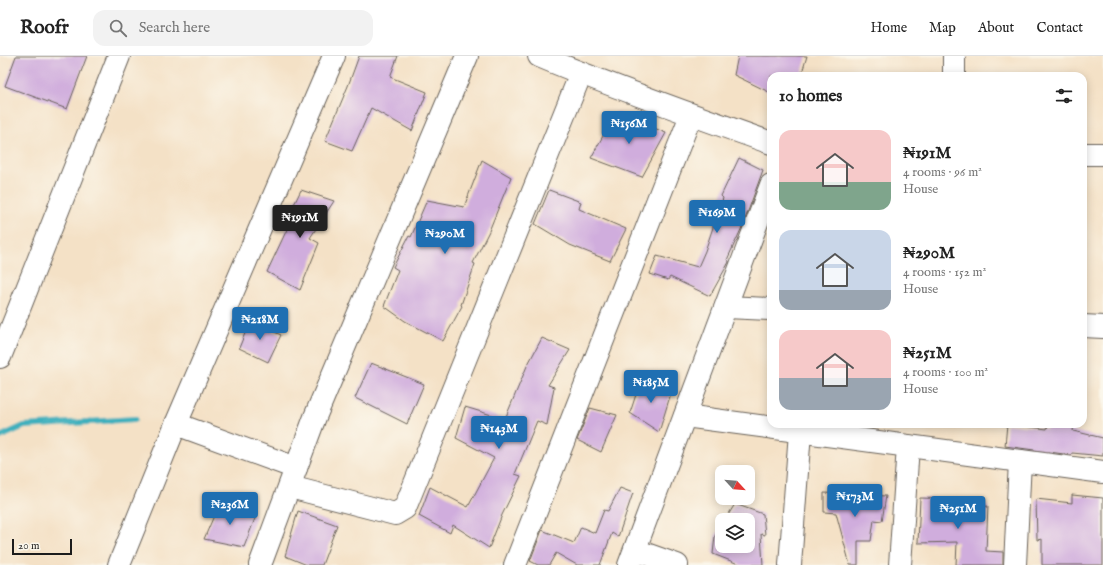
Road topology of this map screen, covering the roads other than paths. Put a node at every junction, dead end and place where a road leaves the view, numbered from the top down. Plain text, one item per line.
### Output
1 (119, 56) edge
2 (334, 56) edge
3 (467, 56) edge
4 (539, 56) edge
5 (954, 56) edge
6 (954, 72) edge
7 (581, 73) junction
8 (691, 114) junction
9 (767, 142) edge
10 (1087, 154) edge
11 (1103, 154) edge
12 (767, 197) edge
13 (726, 307) junction
14 (767, 309) edge
15 (1087, 326) edge
16 (1103, 327) edge
17 (0, 357) edge
18 (685, 416) junction
19 (176, 424) junction
20 (767, 427) edge
21 (771, 428) edge
22 (800, 432) junction
23 (908, 446) junction
24 (1020, 461) junction
25 (1103, 472) edge
26 (293, 477) junction
27 (632, 557) edge
28 (119, 565) edge
29 (260, 565) edge
30 (515, 565) edge
31 (677, 565) edge
32 (790, 565) edge
33 (900, 565) edge
34 (1015, 565) edge

1 - 17 street
2 - 19 street
3 - 26 street
4 - 7 street
5 - 6 street
7 - 8 street
7 - 26 street
8 - 9 street
8 - 30 street
10 - 11 street
12 - 13 street
13 - 14 street
13 - 18 street
15 - 16 street
18 - 20 street
18 - 27 street
19 - 26 street
19 - 28 street
21 - 22 street
22 - 23 street
22 - 32 street
23 - 24 street
23 - 33 street
24 - 25 street
24 - 34 street
26 - 29 street
27 - 31 street

